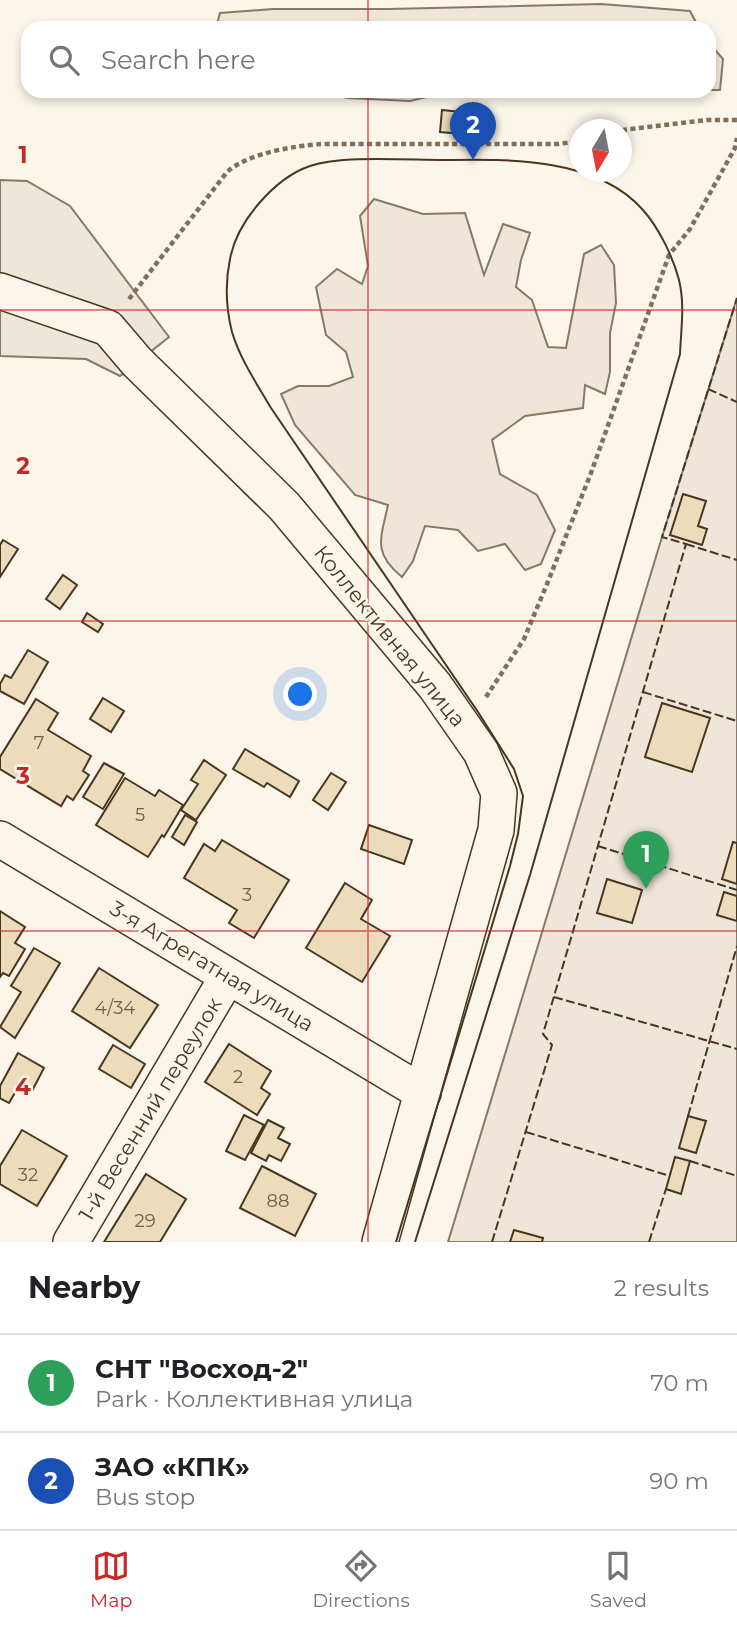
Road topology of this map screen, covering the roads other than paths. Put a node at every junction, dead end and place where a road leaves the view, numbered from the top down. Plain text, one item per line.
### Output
1 (0, 291) edge
2 (0, 839) edge
3 (228, 976) junction
4 (423, 1093) junction
5 (71, 1242) edge
6 (380, 1242) edge

1 - 4 street, Коллективная улица
2 - 3 street, 3-я Агрегатная улица
3 - 4 street, 3-я Агрегатная улица
3 - 5 street, 1-й Весенний переулок
4 - 6 street, Коллективная улица

